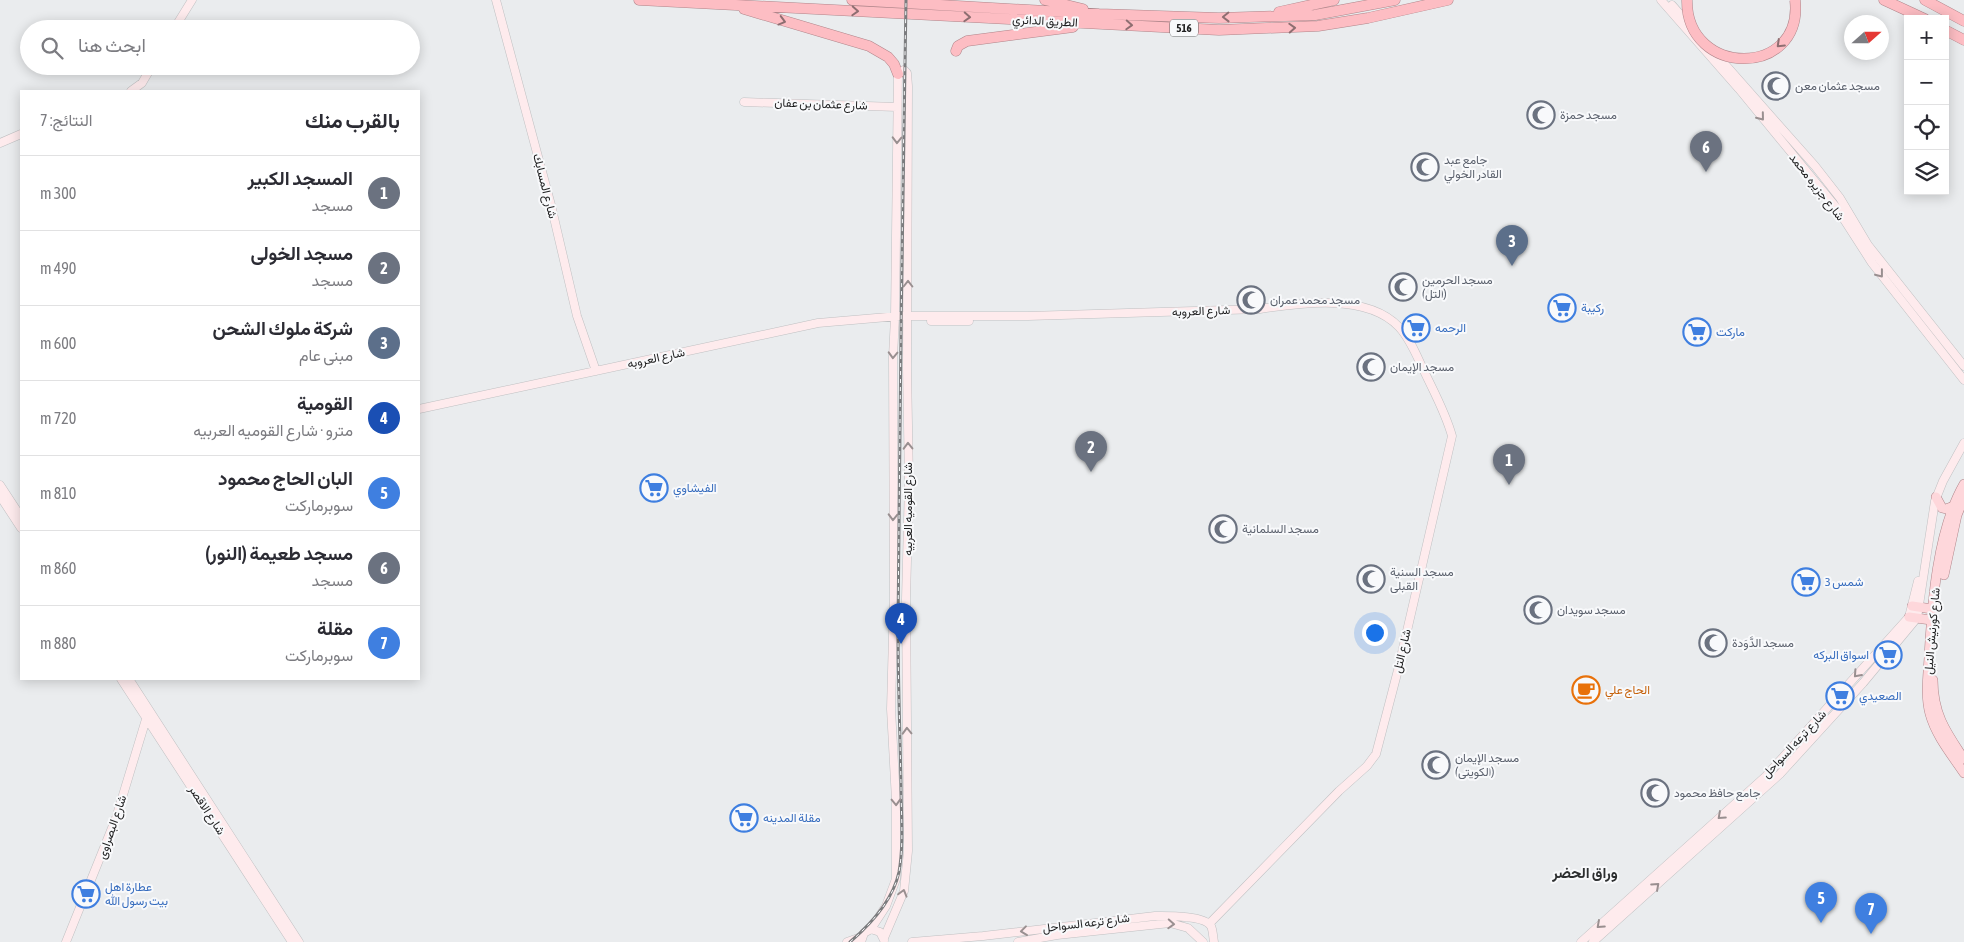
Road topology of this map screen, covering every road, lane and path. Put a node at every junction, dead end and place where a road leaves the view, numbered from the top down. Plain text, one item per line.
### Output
1 (192, 0) edge
2 (496, 0) edge
3 (639, 0) edge
4 (852, 0) edge
5 (1044, 0) edge
6 (1334, 0) edge
7 (1396, 0) edge
8 (1448, 0) edge
9 (1661, 0) edge
10 (1667, 0) edge
11 (1687, 0) edge
12 (1795, 0) edge
13 (1884, 0) edge
14 (1925, 0) edge
15 (736, 6) junction
16 (1916, 15) edge
17 (1268, 16) junction
18 (1101, 19) junction
19 (180, 20) edge
20 (1964, 21) edge
21 (1949, 32) edge
22 (1964, 40) edge
23 (956, 51) dead end
24 (903, 74) junction
25 (147, 75) edge
26 (1736, 80) junction
27 (133, 90) edge
28 (744, 102) dead end
29 (898, 106) junction
30 (20, 134) edge
31 (0, 143) edge
32 (895, 317) junction
33 (908, 318) junction
34 (1925, 323) junction
35 (1398, 326) joint
36 (1964, 366) edge
37 (596, 371) junction
38 (1964, 380) edge
39 (420, 409) edge
40 (1963, 448) edge
41 (1964, 484) edge
42 (0, 485) edge
43 (0, 496) edge
44 (1936, 497) junction
45 (1964, 498) edge
46 (1954, 506) junction
47 (20, 515) edge
48 (20, 526) edge
49 (1916, 606) junction
50 (1932, 609) junction
51 (1913, 618) junction
52 (1931, 620) junction
53 (122, 680) edge
54 (130, 680) edge
55 (1834, 700) junction
56 (1842, 706) junction
57 (149, 709) junction
58 (146, 718) junction
59 (1964, 759) edge
60 (1964, 773) edge
61 (198, 791) junction
62 (1144, 921) junction
63 (1209, 924) junction
64 (871, 929) junction
65 (983, 939) edge
66 (861, 940) edge
67 (885, 941) edge
68 (66, 942) edge
69 (292, 942) edge
70 (299, 942) edge
71 (847, 942) edge
72 (912, 942) edge
73 (1018, 942) edge
74 (1203, 942) edge
75 (1214, 942) edge
76 (1581, 942) edge
77 (1593, 942) edge

1 - 19 street
2 - 37 street, شارع المسابك
3 - 15 highway, الطريق الدائري / 516
4 - 18 highway, الطريق الدائري / 516
5 - 18 highway
6 - 17 highway
7 - 17 highway, الطريق الدائري / 516
18 -> 8 highway, الطريق الدائري / 516
9 - 26 street, شارع جزيره محمد
10 - 26 street, شارع جزيره محمد
12 -> 11 highway, bridge
13 - 16 highway
14 - 20 highway
15 -> 18 highway, الطريق الدائري / 516
15 -> 24 highway
17 -> 18 highway, الطريق الدائري / 516
18 - 23 highway
21 - 22 highway
24 - 29 street, شارع القوميه العربيه
33 -> 24 street, شارع القوميه العربيه
25 - 27 street
26 - 34 street, شارع جزيره محمد
28 - 29 street, شارع عثمان بن عفان
29 -> 32 street, شارع القوميه العربيه
30 - 31 street
32 - 33 street, شارع العروبه
32 - 37 street, شارع العروبه
32 -> 64 street, شارع القوميه العربيه
33 - 35 street, شارع العروبه
67 -> 33 street, شارع القوميه العربيه
34 - 36 street, شارع جزيره محمد
34 - 38 street, شارع جزيره محمد
35 - 63 street, شارع التل
37 - 39 street, شارع العروبه
40 - 44 street, شارع ترعه السواحل
41 - 46 main road, شارع كورنيش النيل
42 - 47 street
43 - 48 street
44 - 46 main road
44 - 49 street, شارع ترعه السواحل
45 - 59 main road, شارع كورنيش النيل
46 - 50 main road, شارع كورنيش النيل
49 - 50 main road
49 - 51 street, شارع ترعه السواحل
50 - 52 main road, شارع كورنيش النيل
51 - 52 main road
51 -> 55 street, شارع ترعه السواحل
51 - 56 street, شارع ترعه السواحل
52 - 60 main road, شارع كورنيش النيل
53 - 58 street, شارع الاقصر
54 - 57 street, شارع الاقصر
55 - 56 street
55 -> 76 street, شارع ترعه السواحل
77 -> 56 street, شارع ترعه السواحل
57 - 58 street, شارع البصراوى
57 - 61 street, شارع الاقصر
58 - 61 street, شارع الاقصر
58 - 68 street, شارع البصراوى
61 - 69 street, شارع الاقصر
61 - 70 street, شارع الاقصر
62 - 63 street, شارع ترعه السواحل
62 -> 65 street, شارع ترعه السواحل
62 - 73 street, شارع ترعه السواحل
62 -> 74 street, شارع ترعه السواحل
63 - 75 street
64 - 66 street, شارع القوميه العربيه
64 - 67 street
65 - 72 street, شارع ترعه السواحل
66 - 71 street

